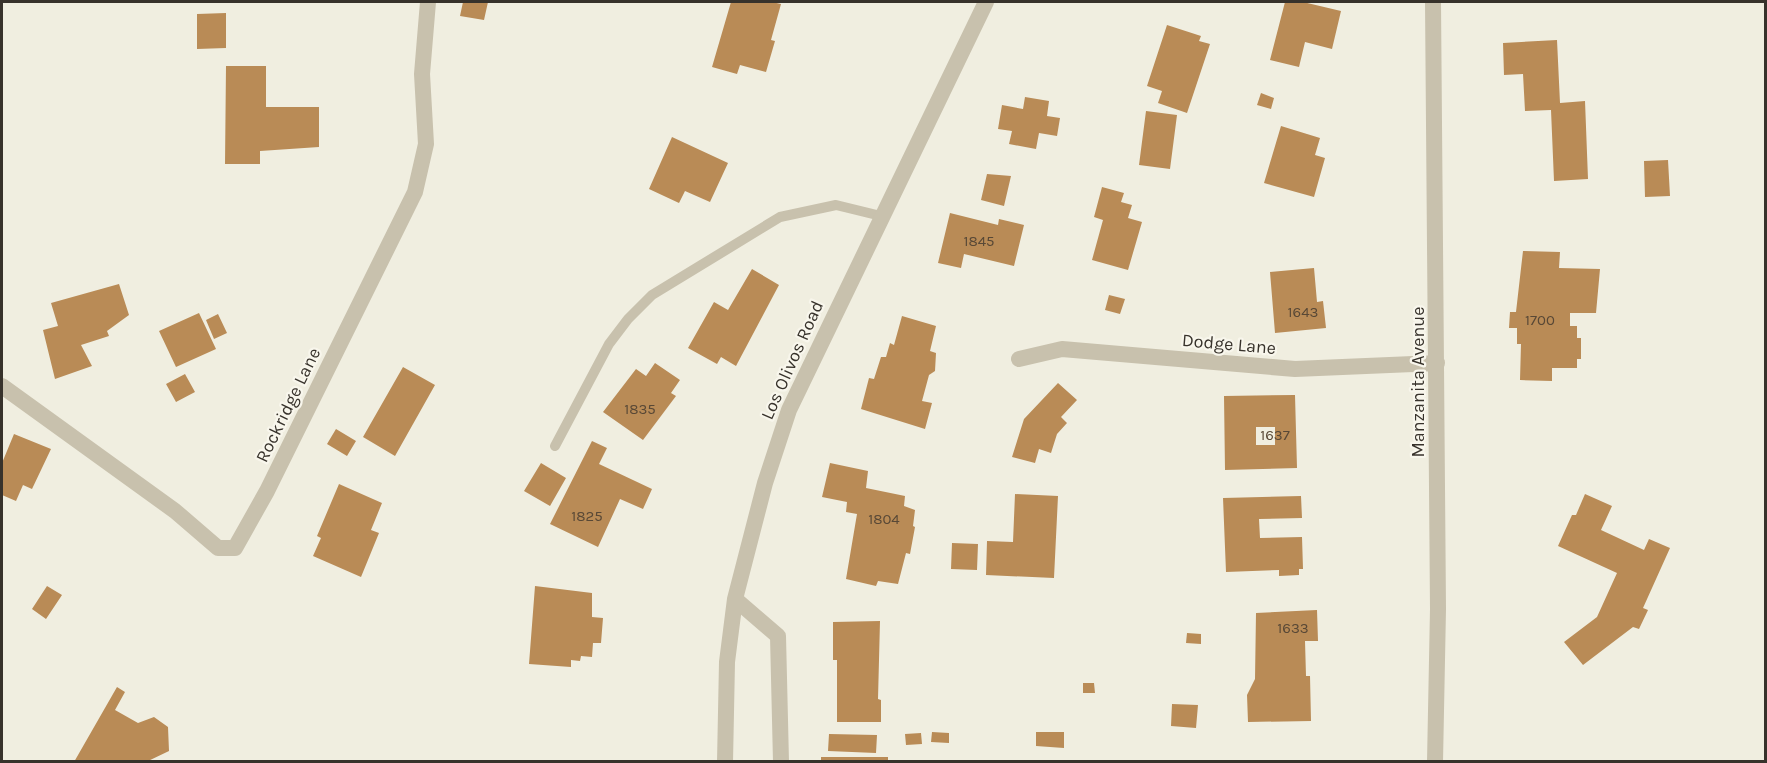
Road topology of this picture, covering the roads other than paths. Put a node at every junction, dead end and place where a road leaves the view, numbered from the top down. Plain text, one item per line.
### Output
1 (428, 2) edge
2 (986, 2) edge
3 (1433, 2) edge
4 (881, 216) junction
5 (1019, 359) dead end
6 (1437, 363) junction
7 (2, 386) edge
8 (555, 446) dead end
9 (735, 599) junction
10 (725, 762) edge
11 (781, 762) edge
12 (1435, 762) edge

1 - 7 street, Rockridge Lane
2 - 4 street, Los Olivos Road
3 - 6 street, Manzanita Avenue
4 - 8 lane
4 - 9 street, Los Olivos Road
5 - 6 street, Dodge Lane
6 - 12 street, Manzanita Avenue
9 - 10 street, Los Olivos Road
9 - 11 street

